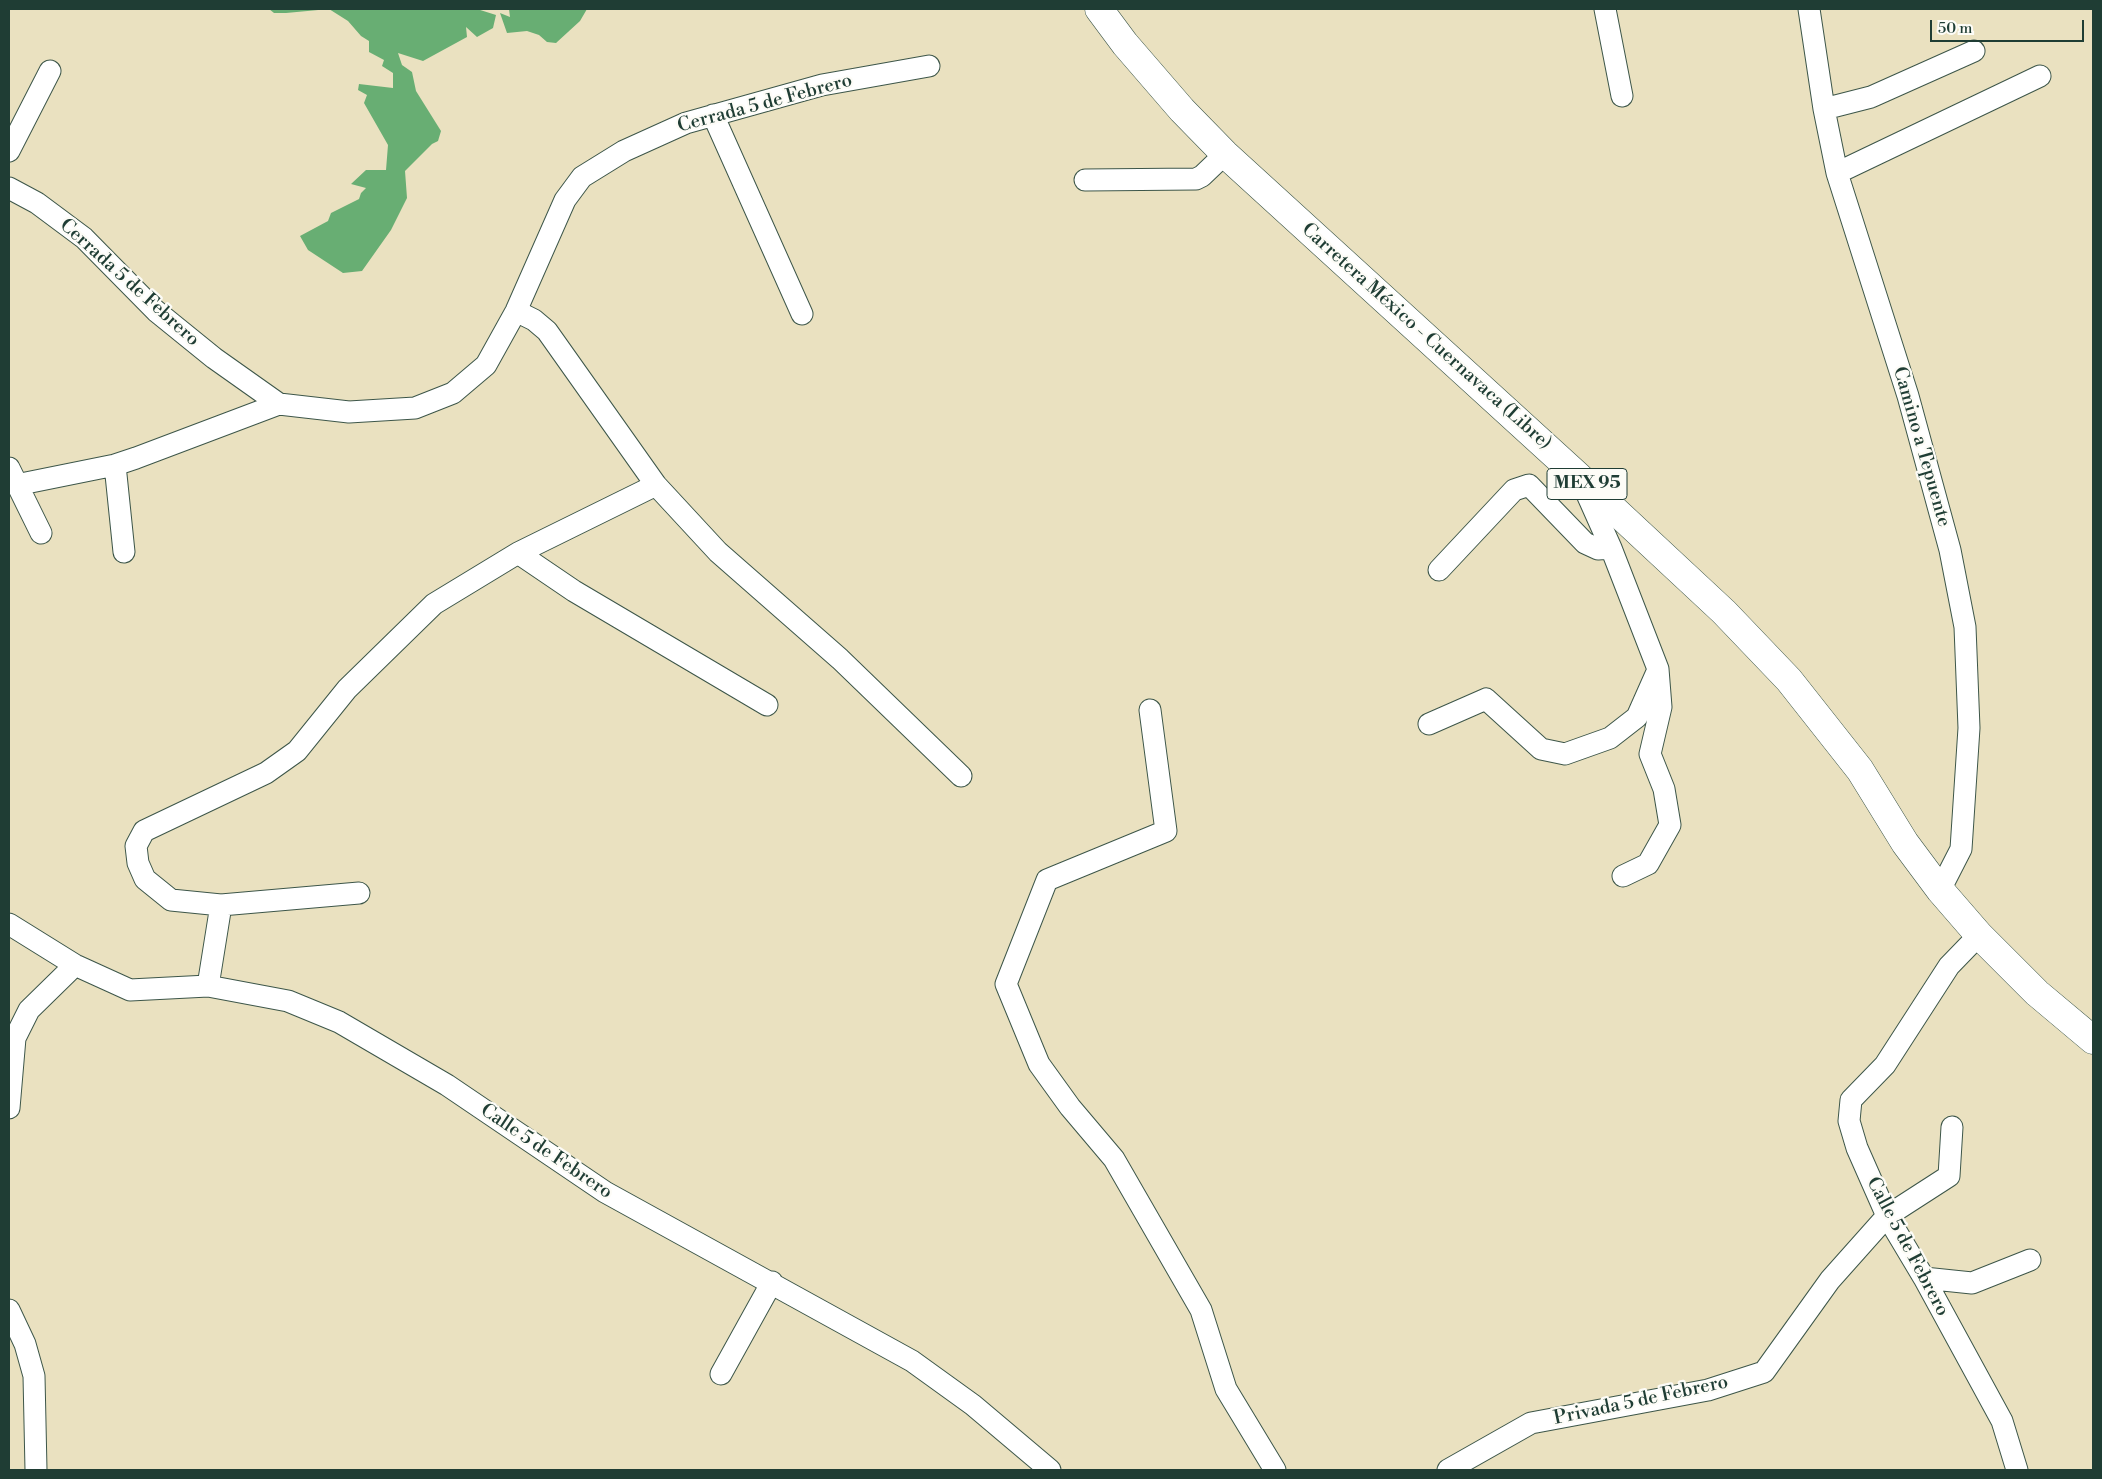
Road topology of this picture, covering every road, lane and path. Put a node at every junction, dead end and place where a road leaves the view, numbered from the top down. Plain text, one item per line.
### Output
1 (1099, 9) edge
2 (1605, 9) edge
3 (1809, 9) edge
4 (1974, 51) dead end
5 (929, 66) dead end
6 (50, 71) dead end
7 (2040, 76) dead end
8 (1622, 96) dead end
9 (1824, 109) junction
10 (713, 114) junction
11 (9, 151) edge
12 (1225, 154) junction
13 (1837, 173) junction
14 (1085, 180) dead end
15 (9, 188) edge
16 (516, 311) junction
17 (802, 314) dead end
18 (279, 404) junction
19 (115, 464) junction
20 (1578, 476) junction
21 (12, 477) edge
22 (656, 485) junction
23 (41, 533) dead end
24 (1611, 548) junction
25 (124, 552) dead end
26 (518, 553) junction
27 (1439, 570) dead end
28 (1658, 669) junction
29 (767, 705) dead end
30 (1150, 710) dead end
31 (1429, 724) dead end
32 (961, 776) dead end
33 (1623, 876) dead end
34 (1940, 890) junction
35 (358, 893) dead end
36 (221, 905) junction
37 (9, 924) edge
38 (1979, 935) junction
39 (75, 965) junction
40 (208, 986) junction
41 (15, 1023) edge
42 (2089, 1029) edge
43 (9, 1108) edge
44 (1952, 1127) dead end
45 (1887, 1216) junction
46 (2030, 1260) dead end
47 (1924, 1278) junction
48 (772, 1282) junction
49 (9, 1310) edge
50 (721, 1374) dead end
51 (36, 1470) edge
52 (1050, 1470) edge
53 (1275, 1470) edge
54 (1448, 1470) edge
55 (2017, 1470) edge

1 - 12 main road, Carretera México - Cuernavaca (Libre) / MEX 95
2 - 8 street
3 - 9 street, Camino a Tepuente
4 - 9 street
5 - 10 street, Cerrada 5 de Febrero
6 - 11 street
7 - 13 street
9 - 13 street, Camino a Tepuente
10 - 16 street, Cerrada 5 de Febrero
10 - 17 street
12 - 14 street
12 - 20 main road, Carretera México - Cuernavaca (Libre) / MEX 95
13 - 34 street, Camino a Tepuente
15 - 18 street, Cerrada 5 de Febrero
16 - 18 street, Cerrada 5 de Febrero
16 - 22 street
18 - 19 street
19 - 21 street
19 - 25 street
20 - 24 street
20 - 34 main road, Carretera México - Cuernavaca (Libre) / MEX 95
21 - 23 street
22 - 26 street
22 - 32 street
24 - 27 street
24 - 28 street
26 - 29 street
26 - 36 street
28 - 31 street
28 - 33 street
30 - 53 street
34 - 38 main road, Carretera México - Cuernavaca (Libre) / MEX 95
35 - 36 street
36 - 40 street
37 - 39 street, Calle 5 de Febrero
38 - 42 main road, Carretera México - Cuernavaca (Libre) / MEX 95
38 - 45 street, Calle 5 de Febrero
39 - 40 street, Calle 5 de Febrero
39 - 41 street
40 - 48 street, Calle 5 de Febrero
41 - 43 street
44 - 45 street, Privada 5 de Febrero
45 - 47 street, Calle 5 de Febrero
45 - 54 street, Privada 5 de Febrero
46 - 47 street
47 - 55 street, Calle 5 de Febrero
48 - 50 street
48 - 52 street, Calle 5 de Febrero
49 - 51 street

